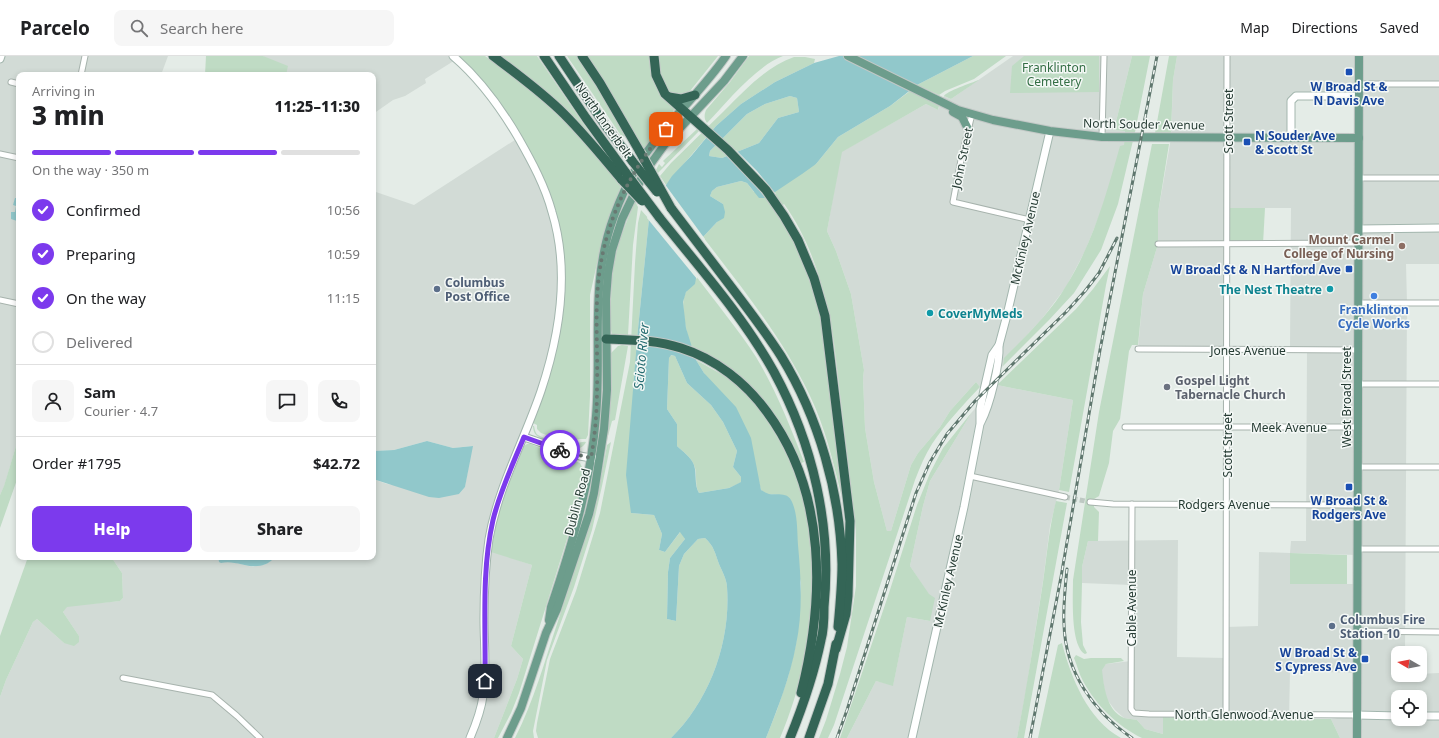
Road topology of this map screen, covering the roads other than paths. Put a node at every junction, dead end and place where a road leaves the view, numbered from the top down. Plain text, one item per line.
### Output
1 (85, 56) edge
2 (453, 56) edge
3 (493, 56) edge
4 (544, 56) edge
5 (559, 56) edge
6 (582, 56) edge
7 (654, 56) edge
8 (726, 56) edge
9 (743, 56) edge
10 (848, 56) edge
11 (1104, 56) edge
12 (1227, 56) edge
13 (1359, 56) edge
14 (82, 72) edge
15 (11, 82) dead end
16 (16, 83) edge
17 (1359, 84) junction
18 (1439, 84) edge
19 (695, 95) junction
20 (1359, 96) junction
21 (668, 97) junction
22 (947, 105) junction
23 (683, 109) junction
24 (972, 114) junction
25 (690, 116) junction
26 (968, 130) junction
27 (1050, 131) junction
28 (1102, 137) junction
29 (1228, 138) junction
30 (1291, 138) junction
31 (1359, 138) junction
32 (0, 154) edge
33 (16, 157) edge
34 (624, 176) junction
35 (1359, 178) junction
36 (1439, 178) edge
37 (617, 208) junction
38 (671, 208) junction
39 (1030, 220) junction
40 (1439, 228) edge
41 (1358, 229) junction
42 (1358, 243) junction
43 (1158, 244) dead end
44 (1228, 244) junction
45 (0, 300) edge
46 (16, 303) edge
47 (1358, 303) junction
48 (1439, 303) edge
49 (606, 339) junction
50 (1138, 349) dead end
51 (1227, 350) junction
52 (1358, 350) junction
53 (1358, 384) junction
54 (1439, 384) edge
55 (1125, 427) dead end
56 (1227, 427) junction
57 (1358, 427) junction
58 (524, 437) junction
59 (591, 458) junction
60 (600, 460) junction
61 (1357, 467) junction
62 (1439, 467) edge
63 (970, 476) junction
64 (1065, 497) tunnel mouth
65 (1090, 502) tunnel mouth
66 (1132, 504) junction
67 (1227, 505) junction
68 (1357, 505) junction
69 (1357, 549) junction
70 (1439, 549) edge
71 (1357, 631) junction
72 (1439, 632) edge
73 (546, 633) junction
74 (836, 649) junction
75 (123, 678) dead end
76 (1132, 711) joint
77 (1226, 714) junction
78 (1357, 715) junction
79 (1391, 716) edge
80 (1427, 716) edge
81 (1439, 716) edge
82 (260, 738) edge
83 (470, 738) edge
84 (507, 738) edge
85 (790, 738) edge
86 (809, 738) edge
87 (912, 738) edge
88 (1357, 738) edge

1 - 14 street
2 - 58 main road
3 - 34 highway
4 - 34 highway, North Innerbelt
5 - 38 highway, North Innerbelt, bridge
6 - 38 highway, bridge
7 - 21 highway
8 - 19 main road, Dublin Road
9 - 25 main road, Dublin Road
10 - 22 main road, North Souder Avenue
11 - 28 street
12 - 29 street, Scott Street
13 - 17 main road, West Broad Street
15 - 16 street
17 - 18 street
17 - 20 main road, West Broad Street
19 - 21 highway
19 - 23 main road, Dublin Road
20 - 30 main road
20 - 31 main road, West Broad Street
21 - 23 highway
22 - 24 main road, North Souder Avenue
22 - 26 main road
23 - 25 highway
23 - 37 main road, Dublin Road
24 - 26 street, John Street
24 - 27 main road, North Souder Avenue
25 - 49 main road, Dublin Road
25 - 74 highway
26 - 39 street, John Street
27 - 28 main road, North Souder Avenue
27 - 39 main road, McKinley Avenue
28 - 29 main road, North Souder Avenue
29 - 30 main road, North Souder Avenue
29 - 44 street, Scott Street
30 - 31 main road, North Souder Avenue
31 - 35 main road, West Broad Street
32 - 33 street
34 - 85 highway, bridge
35 - 36 street
35 - 41 main road, West Broad Street
37 - 49 main road
37 - 59 main road, Dublin Road
38 - 74 highway
39 - 63 main road, McKinley Avenue
40 - 41 main road
41 - 42 main road, West Broad Street
42 - 44 street
42 - 47 main road, West Broad Street
43 - 44 street
44 - 51 street, Scott Street
45 - 46 street
47 - 48 street
47 - 52 main road, West Broad Street
49 - 60 main road, Dublin Road
49 - 85 highway
50 - 51 street, Jones Avenue
51 - 52 street, Jones Avenue
51 - 56 street, Scott Street
52 - 53 main road, West Broad Street
53 - 54 street
53 - 57 main road, West Broad Street
55 - 56 street, Meek Avenue
56 - 57 street, Meek Avenue
56 - 67 street, Scott Street
57 - 61 main road, West Broad Street
58 - 59 main road
58 - 83 main road
59 - 60 main road
59 - 73 main road, Dublin Road
60 - 73 main road, Dublin Road
61 - 62 street
61 - 68 main road, West Broad Street
63 - 64 street
63 - 87 main road, McKinley Avenue
65 - 66 street, Rodgers Avenue
66 - 67 street, Rodgers Avenue
66 - 76 street, Cable Avenue
67 - 68 street, Rodgers Avenue
67 - 77 street, Scott Street
68 - 69 main road, West Broad Street
69 - 70 street
69 - 71 main road, West Broad Street
71 - 72 street
71 - 78 main road, West Broad Street
73 - 84 main road, Dublin Road
74 - 86 highway
75 - 82 street
76 - 77 street, North Glenwood Avenue
77 - 78 street, North Glenwood Avenue
78 - 79 main road
78 - 88 main road, West Broad Street
80 - 81 main road

